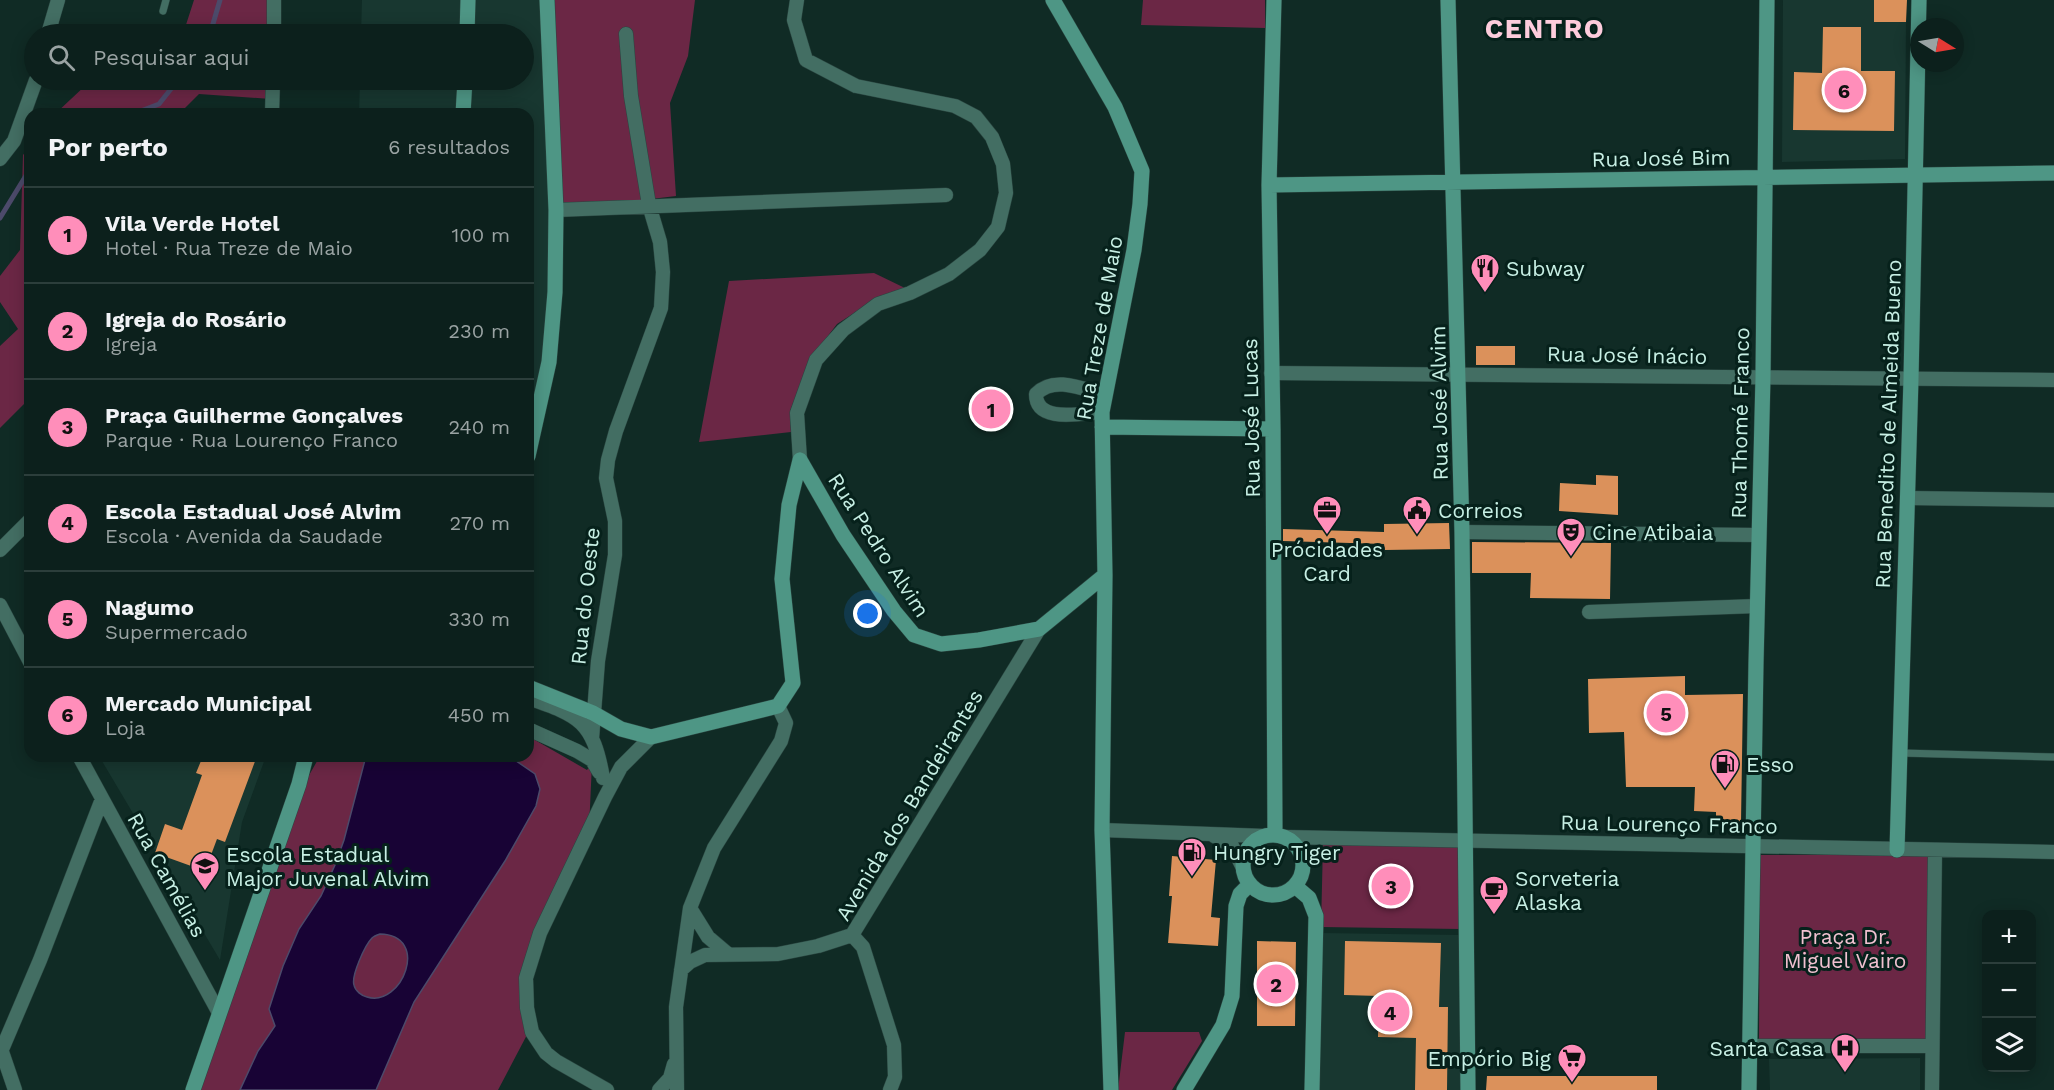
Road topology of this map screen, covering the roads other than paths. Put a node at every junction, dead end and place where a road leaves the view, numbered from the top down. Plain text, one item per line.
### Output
1 (58, 0) edge
2 (166, 0) edge
3 (274, 0) edge
4 (468, 0) edge
5 (547, 0) edge
6 (797, 0) edge
7 (1053, 0) edge
8 (1274, 0) edge
9 (1448, 0) edge
10 (1767, 0) edge
11 (1919, 0) edge
12 (163, 11) dead end
13 (51, 24) edge
14 (274, 24) edge
15 (467, 24) edge
16 (626, 34) dead end
17 (32, 90) edge
18 (273, 90) edge
19 (464, 90) edge
20 (26, 108) edge
21 (272, 108) edge
22 (463, 108) edge
23 (24, 113) edge
24 (0, 159) edge
25 (2054, 172) edge
26 (1916, 175) junction
27 (1764, 177) junction
28 (1454, 182) junction
29 (1269, 185) junction
30 (946, 195) dead end
31 (649, 205) junction
32 (556, 210) junction
33 (1271, 373) junction
34 (1459, 374) junction
35 (1763, 377) junction
36 (1911, 379) junction
37 (2054, 380) edge
38 (1105, 395) junction
39 (1102, 419) junction
40 (534, 429) edge
41 (1273, 429) junction
42 (800, 460) junction
43 (1908, 498) junction
44 (2054, 500) edge
45 (24, 526) edge
46 (1462, 532) junction
47 (1758, 535) junction
48 (0, 550) edge
49 (1105, 575) junction
50 (0, 605) edge
51 (1757, 606) junction
52 (1589, 612) dead end
53 (1039, 629) junction
54 (24, 651) edge
55 (534, 689) edge
56 (534, 700) edge
57 (778, 706) junction
58 (593, 713) junction
59 (534, 732) edge
60 (651, 737) junction
61 (592, 739) junction
62 (1900, 753) junction
63 (2054, 757) edge
64 (83, 762) edge
65 (304, 762) edge
66 (312, 762) edge
67 (603, 778) junction
68 (299, 784) junction
69 (605, 797) junction
70 (102, 799) junction
71 (1102, 830) junction
72 (1209, 834) junction
73 (1275, 836) junction
74 (1465, 841) junction
75 (1752, 847) junction
76 (1897, 850) junction
77 (1935, 851) junction
78 (2054, 852) edge
79 (1242, 866) junction
80 (1249, 885) junction
81 (1295, 886) junction
82 (690, 909) junction
83 (852, 936) junction
84 (728, 954) junction
85 (681, 970) junction
86 (219, 1013) junction
87 (1749, 1046) junction
88 (1932, 1046) junction
89 (1, 1050) edge
90 (676, 1060) junction
91 (15, 1090) edge
92 (193, 1090) edge
93 (607, 1090) edge
94 (659, 1090) edge
95 (677, 1090) edge
96 (890, 1090) edge
97 (1111, 1090) edge
98 (1184, 1090) edge
99 (1312, 1090) edge
100 (1468, 1090) edge
101 (1749, 1090) edge
102 (1932, 1090) edge

1 - 13 street
2 - 12 lane
3 - 14 street
4 - 15 street
5 - 32 street
6 - 42 street
7 - 38 street, Rua Treze de Maio
8 - 29 street, Rua José Lucas
9 - 28 street, Rua José Alvim
10 - 27 street, Rua Thomé Franco
11 - 26 street, Rua Benedito de Almeida Bueno
16 - 31 street, Rua do Oeste
17 - 20 street
18 - 21 street
19 - 22 street
23 - 24 street
25 - 26 street, Rua José Bim
26 - 27 street, Rua José Bim
26 - 36 street, Rua Benedito de Almeida Bueno
27 - 28 street, Rua José Bim
27 - 35 street, Rua Thomé Franco
28 - 29 street, Rua José Bim
28 - 34 street, Rua José Alvim
29 - 33 street, Rua José Lucas
30 - 31 street
31 - 32 street
31 - 58 street, Rua do Oeste
32 - 40 street
33 - 34 street, Rua José Inácio
33 - 41 street, Rua José Lucas
34 - 35 street, Rua José Inácio
34 - 46 street, Rua José Alvim
35 - 36 street, Rua José Inácio
35 - 47 street, Rua Thomé Franco
36 - 37 street, Rua José Inácio
36 - 43 street, Rua Benedito de Almeida Bueno
38 - 39 street, Rua Treze de Maio
38 - 39 street
39 - 41 street
39 - 49 street, Rua Treze de Maio
41 - 73 street, Rua José Lucas
42 - 53 street, Rua Pedro Alvim
42 - 57 street
43 - 44 street
43 - 62 street, Rua Benedito de Almeida Bueno
45 - 48 street
46 - 47 street
46 - 74 street, Rua José Alvim
47 - 51 street, Rua Thomé Franco
49 - 53 street, Avenida dos Bandeirantes
49 - 71 street, Rua Treze de Maio
50 - 54 street
51 - 52 street
51 - 75 street, Rua Thomé Franco
53 - 83 street, Avenida dos Bandeirantes
55 - 58 street
56 - 61 street
57 - 60 street
57 - 82 street
58 - 60 street
58 - 61 street, Rua do Oeste
59 - 67 street
60 - 69 street
61 - 67 street
62 - 63 lane
62 - 76 street, Rua Benedito de Almeida Bueno
64 - 70 street, Rua Camélias
65 - 68 street
66 - 68 street
67 - 69 street
68 - 86 street
69 - 93 street
70 - 86 street, Rua Camélias
70 - 89 street
71 - 72 street, Rua Lourenço Franco
71 - 97 street, Rua Treze de Maio
72 - 73 street, Rua Lourenço Franco
72 - 79 street
73 - 74 street, Rua Lourenço Franco
73 - 79 street
73 - 81 street
74 - 75 street, Rua Lourenço Franco
74 - 100 street, Rua José Alvim
75 - 76 street, Rua Lourenço Franco
75 - 87 street, Rua Thomé Franco
76 - 77 street, Rua Lourenço Franco
77 - 78 street, Rua Lourenço Franco
77 - 88 street
79 - 80 street
80 - 81 street
80 - 98 street
81 - 99 street
82 - 84 street
82 - 85 street
83 - 84 street
83 - 96 street, Avenida dos Bandeirantes
84 - 85 street
85 - 90 street
86 - 92 street
87 - 88 street
87 - 101 street, Rua Thomé Franco
88 - 102 street
89 - 91 street
90 - 94 street
90 - 95 street

